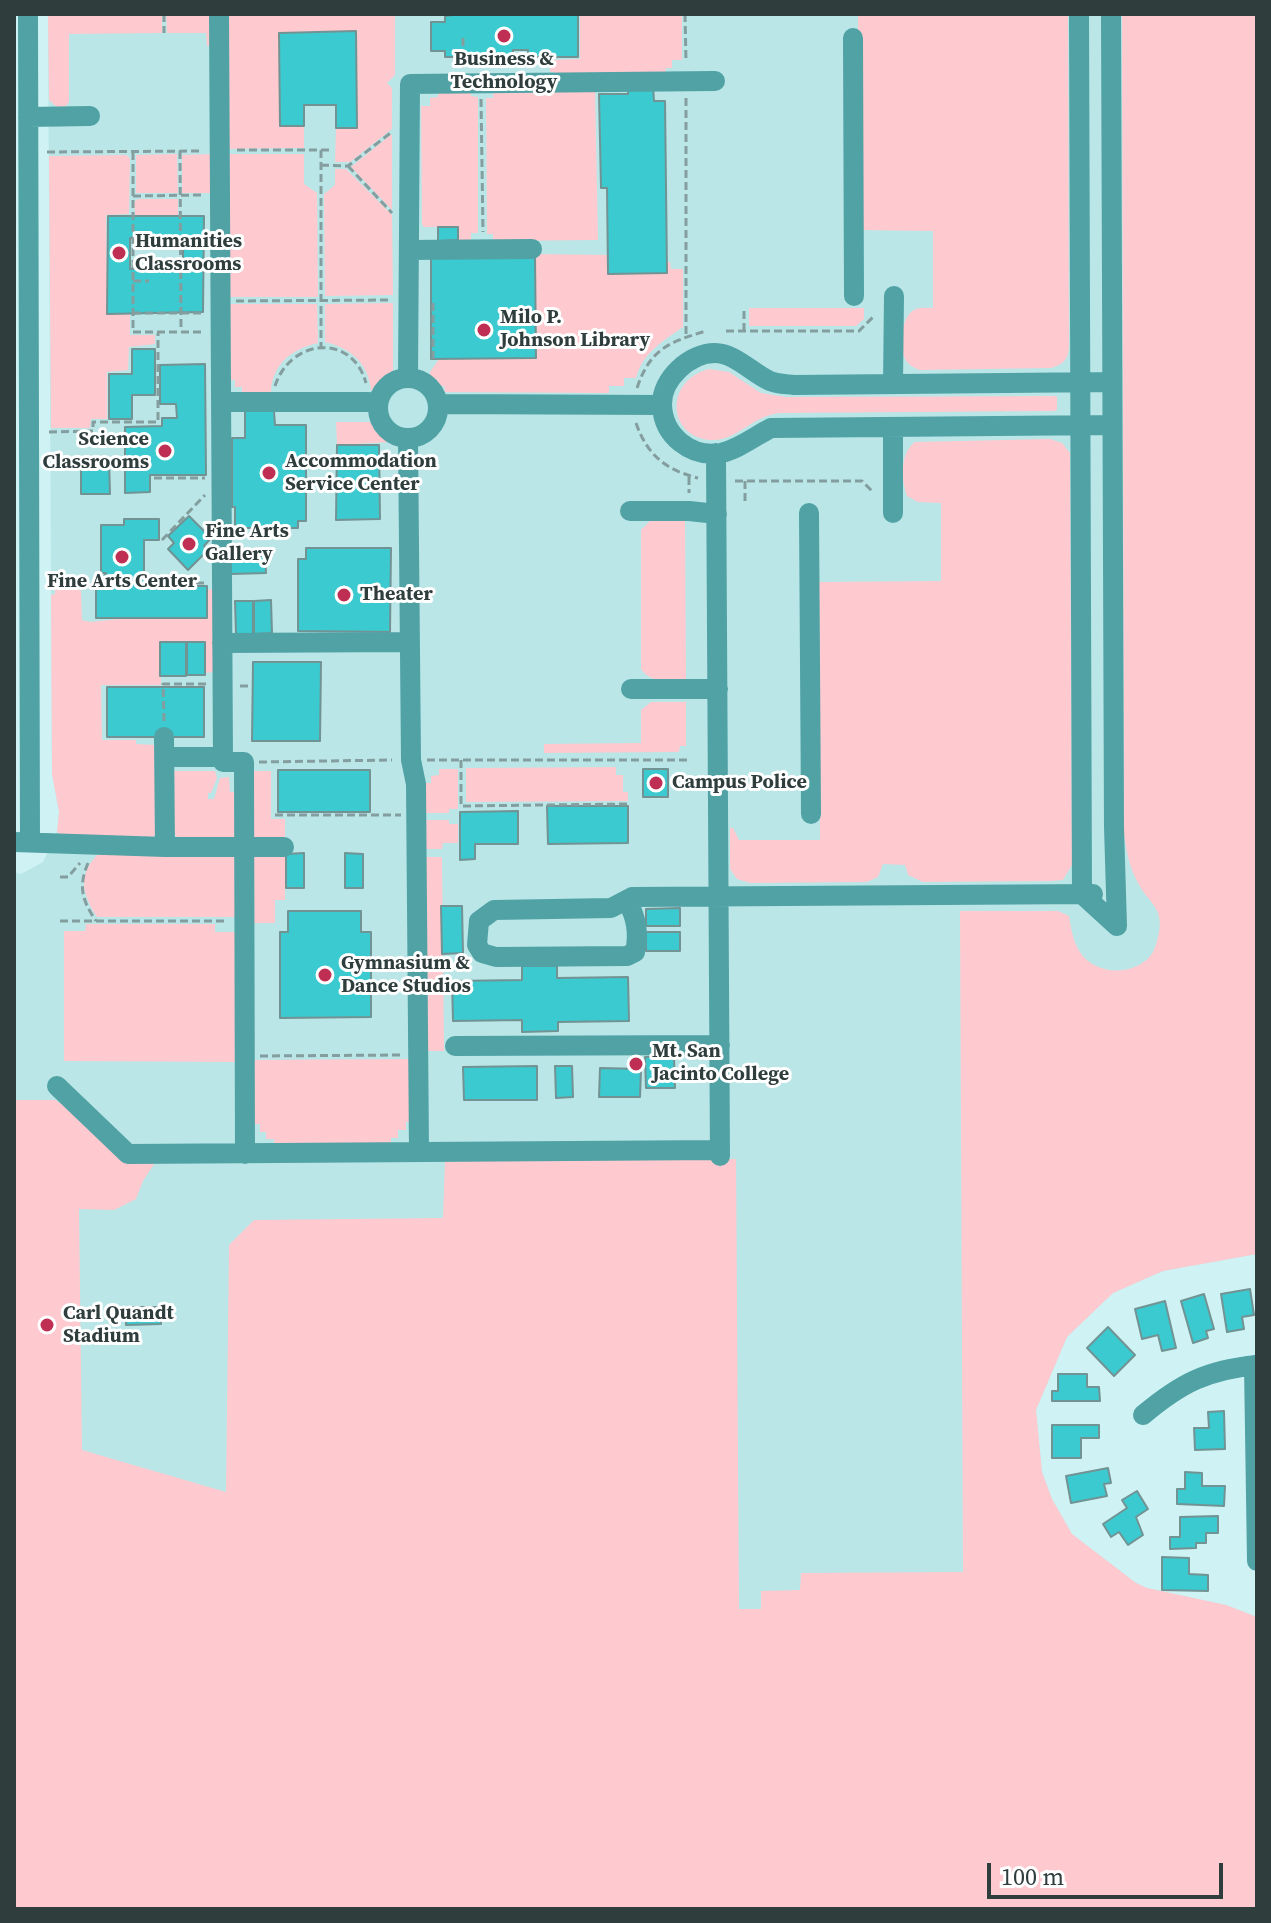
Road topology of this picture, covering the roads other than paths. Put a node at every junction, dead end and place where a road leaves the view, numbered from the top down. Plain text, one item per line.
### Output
1 (28, 14) edge
2 (219, 14) edge
3 (1079, 14) edge
4 (1111, 14) edge
5 (853, 38) dead end
6 (715, 81) dead end
7 (90, 116) dead end
8 (28, 117) junction
9 (532, 249) dead end
10 (409, 250) junction
11 (854, 296) dead end
12 (894, 296) dead end
13 (408, 377) junction
14 (1080, 382) junction
15 (1111, 382) junction
16 (893, 384) junction
17 (21, 394) edge
18 (221, 402) junction
19 (373, 404) junction
20 (438, 404) junction
21 (662, 405) junction
22 (1080, 425) junction
23 (1111, 425) junction
24 (893, 427) junction
25 (408, 438) junction
26 (716, 453) junction
27 (630, 511) dead end
28 (809, 513) dead end
29 (893, 513) road end
30 (717, 514) junction
31 (21, 560) edge
32 (410, 642) junction
33 (222, 643) junction
34 (21, 670) edge
35 (631, 689) dead end
36 (718, 689) junction
37 (223, 757) junction
38 (811, 814) dead end
39 (22, 842) edge
40 (165, 847) junction
41 (244, 847) junction
42 (284, 847) dead end
43 (1117, 893) junction
44 (1082, 894) junction
45 (719, 896) junction
46 (627, 901) junction
47 (720, 1045) junction
48 (455, 1046) dead end
49 (57, 1086) dead end
50 (419, 1152) junction
51 (245, 1154) junction
52 (1256, 1365) edge
53 (1143, 1415) dead end
54 (1257, 1561) edge

1 - 8 street
2 - 18 street
3 - 14 street
4 - 15 street
5 - 11 street
6 - 10 street
7 - 8 street
8 - 17 street
9 - 10 street
10 - 13 street
12 - 16 street
13 - 19 street
13 - 20 street
14 - 15 street
14 - 16 street
14 - 22 street
15 - 23 street
16 - 21 street
17 - 31 street
18 - 19 street
18 - 33 street
19 - 25 street
20 - 21 street
20 - 25 street
21 - 26 street
22 - 23 street
22 - 24 street
22 - 44 street
23 - 43 street
24 - 26 street
24 - 29 street
25 - 32 street
26 - 30 street
27 - 30 street
28 - 38 street
30 - 36 street
31 - 34 street
32 - 33 street
32 - 50 street
33 - 37 street
34 - 39 street
35 - 36 street
36 - 45 street
37 - 40 street
37 - 41 street
39 - 40 street
40 - 41 street
41 - 42 street
41 - 51 street
43 - 44 street
43 - 44 street
44 - 45 street
45 - 46 street
45 - 47 street
46 - 46 street
47 - 48 street
47 - 50 street
49 - 51 street
50 - 51 street
52 - 53 street
52 - 54 street

